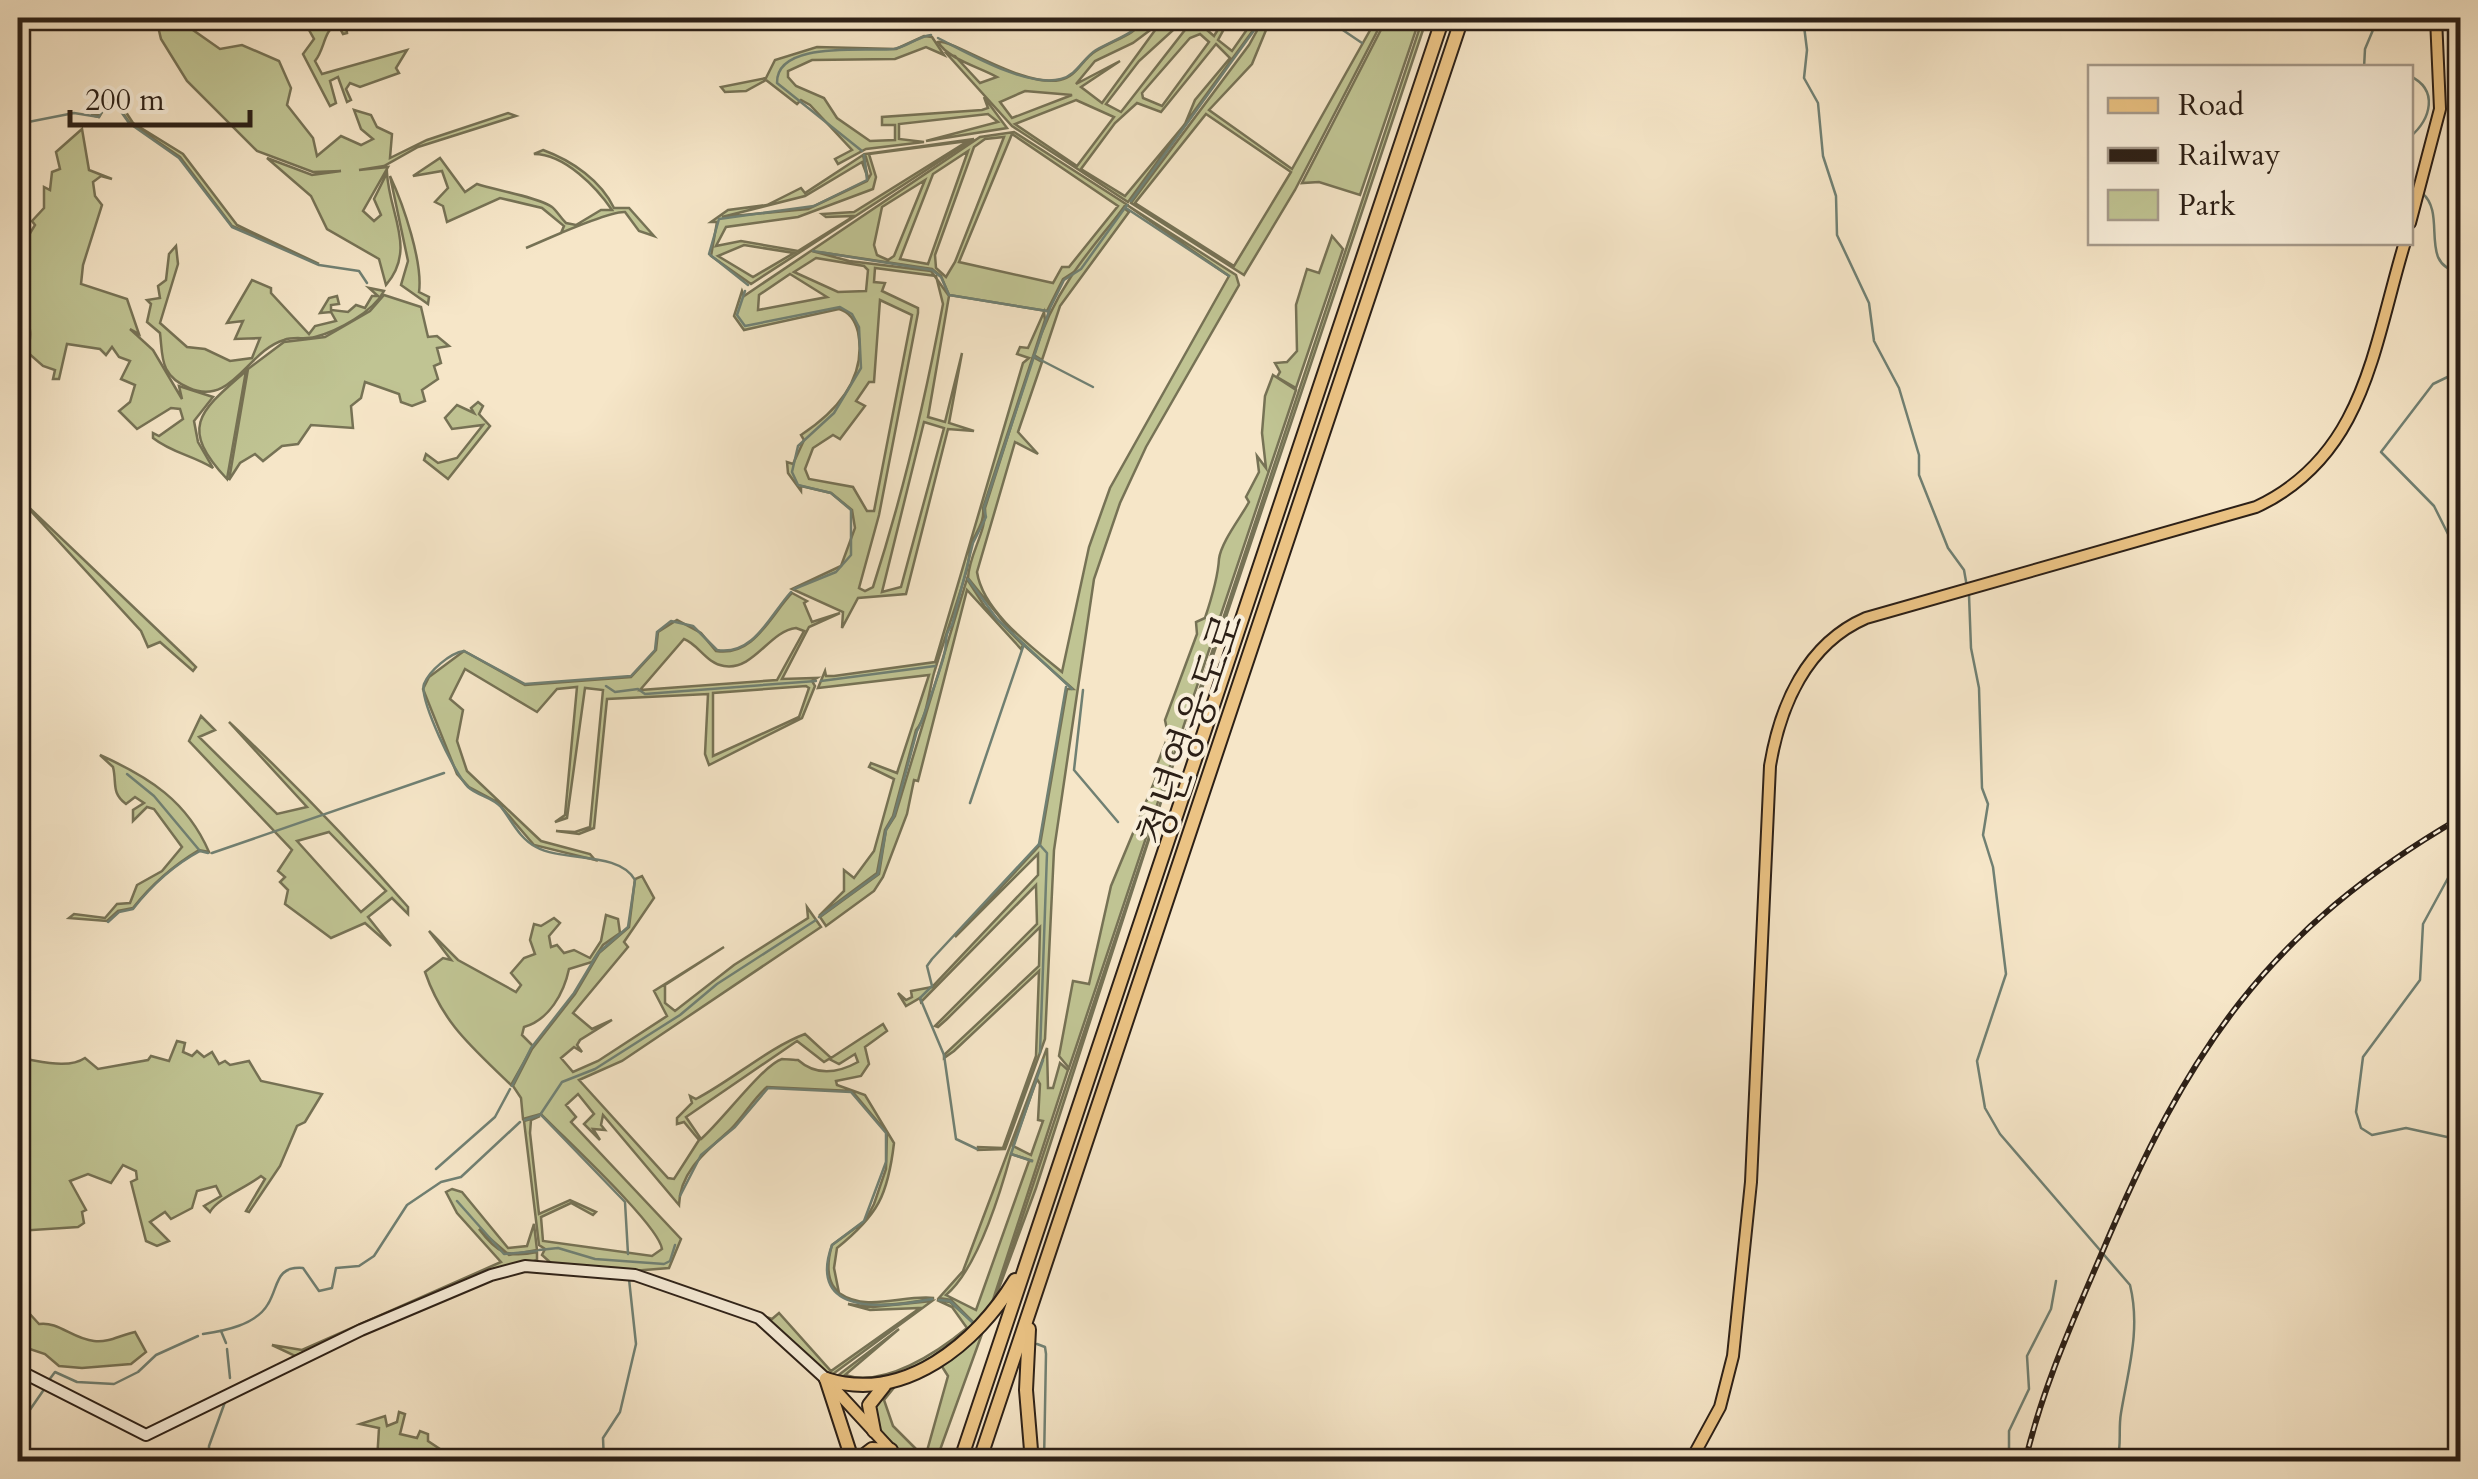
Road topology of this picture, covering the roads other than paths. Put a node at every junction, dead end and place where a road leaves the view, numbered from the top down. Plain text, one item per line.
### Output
1 (1443, 18) edge
2 (1462, 18) edge
3 (2436, 18) edge
4 (2413, 214) edge
5 (2404, 245) edge
6 (1027, 1261) junction
7 (1036, 1292) junction
8 (18, 1370) edge
9 (826, 1380) junction
10 (887, 1384) junction
11 (874, 1431) junction
12 (891, 1450) junction
13 (854, 1462) edge
14 (902, 1462) edge
15 (960, 1462) edge
16 (979, 1462) edge
17 (1032, 1462) edge
18 (1690, 1462) edge

1 - 6 highway, 청년영웅도로
2 - 7 highway, 청년영웅도로
3 - 4 main road
5 - 18 main road
6 - 10 highway
6 - 15 highway, 청년영웅도로
7 - 16 highway, 청년영웅도로
7 - 17 highway
8 - 9 main road
9 - 10 highway
9 - 11 main road
9 - 13 highway
10 - 11 highway
11 - 12 main road
12 - 13 highway
12 - 14 main road

